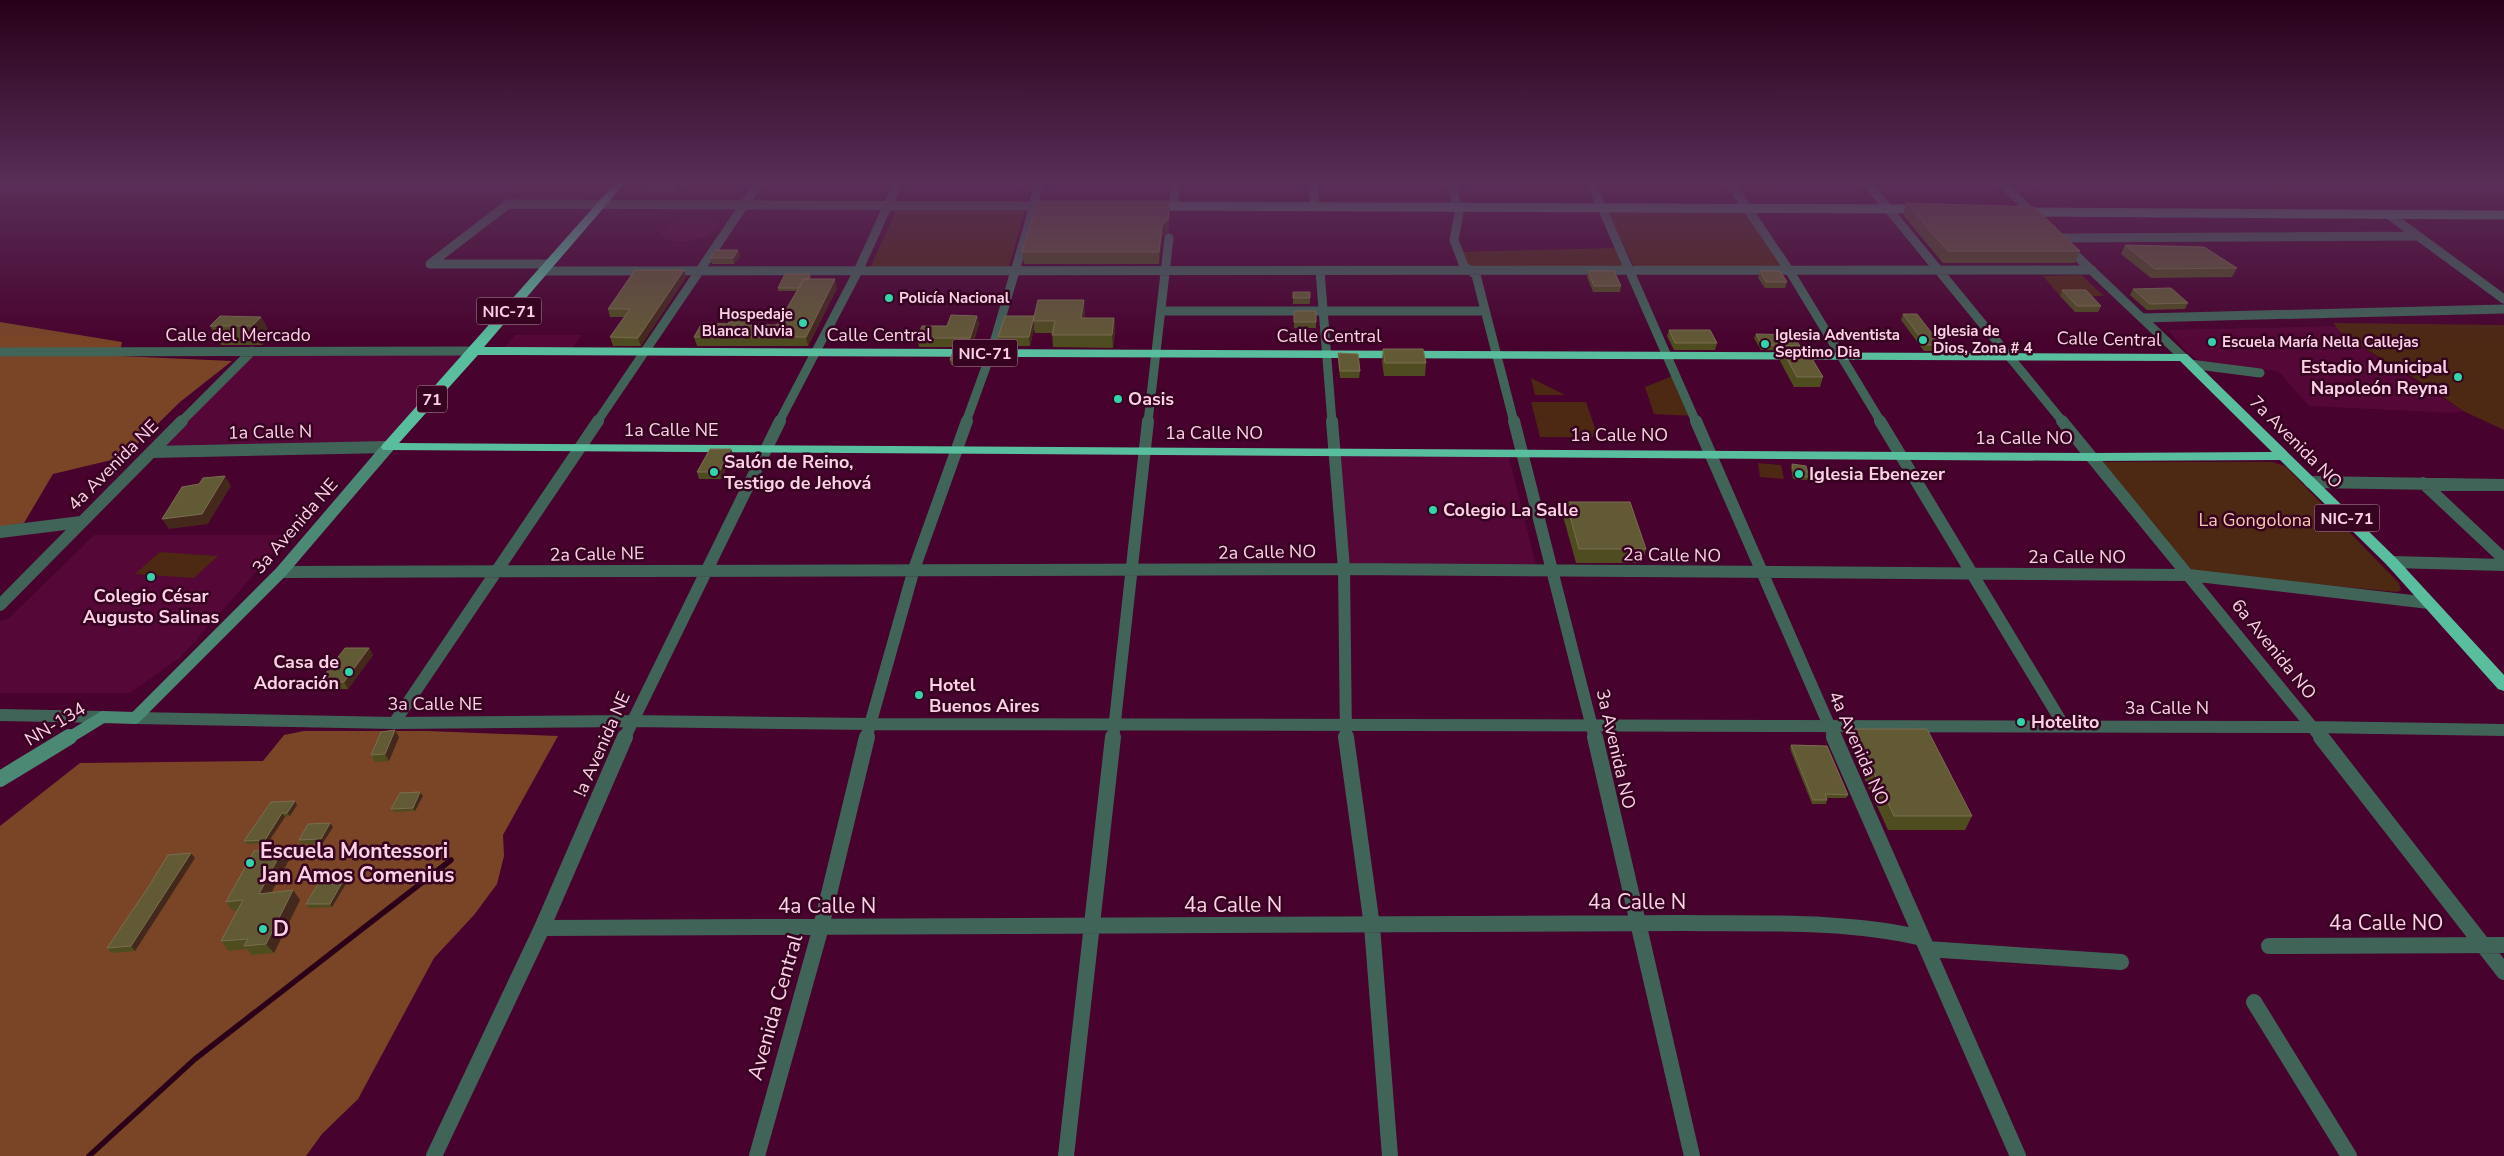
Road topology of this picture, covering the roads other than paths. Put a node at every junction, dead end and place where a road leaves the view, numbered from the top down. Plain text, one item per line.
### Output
1 (465, 237) edge
2 (572, 237) edge
3 (721, 237) edge
4 (875, 237) edge
5 (1027, 237) edge
6 (1454, 237) edge
7 (1616, 237) edge
8 (1767, 237) edge
9 (1911, 237) edge
10 (2056, 237) edge
11 (2417, 237) edge
12 (1169, 238) dead end
13 (545, 268) junction
14 (1936, 269) junction
15 (1631, 270) junction
16 (1789, 270) junction
17 (2092, 270) junction
18 (697, 271) junction
19 (858, 271) junction
20 (1014, 271) junction
21 (1166, 271) junction
22 (1320, 271) junction
23 (1473, 271) junction
24 (2504, 299) edge
25 (2504, 309) edge
26 (1162, 311) junction
27 (1324, 311) junction
28 (1485, 311) junction
29 (2142, 318) junction
30 (252, 351) junction
31 (0, 352) edge
32 (475, 352) junction
33 (645, 352) junction
34 (814, 352) junction
35 (991, 353) junction
36 (1156, 353) junction
37 (1327, 353) junction
38 (1495, 354) junction
39 (1666, 354) junction
40 (1840, 354) junction
41 (2007, 355) junction
42 (2186, 361) junction
43 (2260, 373) dead end
44 (388, 447) junction
45 (579, 449) junction
46 (766, 450) junction
47 (954, 450) junction
48 (152, 452) junction
49 (1145, 452) junction
50 (1335, 453) junction
51 (1522, 454) junction
52 (1710, 455) junction
53 (1899, 456) junction
54 (2284, 456) junction
55 (2091, 457) junction
56 (2310, 482) junction
57 (2422, 483) junction
58 (2504, 485) edge
59 (81, 522) junction
60 (0, 532) edge
61 (2504, 559) edge
62 (2392, 562) junction
63 (2504, 565) edge
64 (914, 569) junction
65 (1344, 569) junction
66 (706, 570) junction
67 (1132, 571) junction
68 (1552, 571) junction
69 (281, 572) junction
70 (1762, 573) junction
71 (494, 574) junction
72 (1973, 574) junction
73 (2189, 575) junction
74 (2429, 603) junction
75 (0, 605) edge
76 (2504, 685) edge
77 (0, 715) edge
78 (103, 717) junction
79 (135, 718) junction
80 (632, 721) junction
81 (394, 723) junction
82 (870, 724) junction
83 (1114, 725) junction
84 (1344, 725) junction
85 (1592, 725) junction
86 (1829, 726) junction
87 (2064, 726) junction
88 (2313, 727) junction
89 (2504, 730) edge
90 (0, 779) edge
91 (1638, 923) junction
92 (1092, 926) junction
93 (1372, 926) junction
94 (821, 927) junction
95 (542, 928) junction
96 (1925, 944) junction
97 (2482, 945) junction
98 (2504, 945) edge
99 (2269, 946) dead end
100 (2121, 962) dead end
101 (2504, 972) edge
102 (2254, 1002) dead end
103 (434, 1156) edge
104 (757, 1156) edge
105 (1066, 1156) edge
106 (1390, 1156) edge
107 (1692, 1156) edge
108 (2018, 1156) edge
109 (2349, 1156) edge

1 - 13 street
2 - 13 highway, NIC-71
3 - 18 street
4 - 19 street, !a Avenida NE
5 - 20 street
6 - 23 street, 3a Avenida NO
7 - 15 street, 4a Avenida NO
8 - 16 street
9 - 14 street, 6a Avenida NO
10 - 17 street
11 - 24 street
12 - 21 street
13 - 18 street
13 - 32 highway, NIC-71
14 - 16 street
14 - 17 street
14 - 41 street, 6a Avenida NO
15 - 16 street
15 - 23 street
15 - 39 street, 4a Avenida NO
16 - 40 street
17 - 29 street
18 - 19 street
18 - 33 street
19 - 20 street
19 - 34 street, !a Avenida NE
20 - 21 street
20 - 35 street
21 - 22 street
21 - 26 street
22 - 23 street
22 - 27 street
23 - 28 street, 3a Avenida NO
25 - 29 street
26 - 27 street
26 - 36 street
27 - 28 street
27 - 37 street
28 - 38 street, 3a Avenida NO
29 - 42 street
30 - 31 street, Calle del Mercado
30 - 32 street, Calle del Mercado
30 - 48 street, 4a Avenida NE
32 - 33 highway, Calle Central / NIC-71
32 - 44 highway, 3a Avenida NE / 71
33 - 34 highway, Calle Central / NIC-71
33 - 45 street
34 - 35 highway, Calle Central / NIC-71
34 - 46 street, !a Avenida NE
35 - 36 highway, Calle Central / NIC-71
35 - 47 street
36 - 37 highway, Calle Central / NIC-71
36 - 49 street
37 - 38 highway, Calle Central / NIC-71
37 - 50 street
38 - 39 highway, Calle Central / NIC-71
38 - 51 street, 3a Avenida NO
39 - 40 highway, Calle Central / NIC-71
39 - 52 street, 4a Avenida NO
40 - 41 highway, Calle Central / NIC-71
40 - 53 street
41 - 42 highway, Calle Central / NIC-71
41 - 55 street, 6a Avenida NO
42 - 43 street
42 - 54 highway, 7a Avenida NO / NIC-71
44 - 45 highway, 1a Calle NE
44 - 48 street, 1a Calle N
44 - 69 street, 3a Avenida NE
45 - 46 highway, 1a Calle NE
45 - 71 street
46 - 47 highway, 1a Calle NE
46 - 66 street, !a Avenida NE
47 - 49 highway, 1a Calle NO
47 - 64 street, Avenida Central
48 - 59 street, 4a Avenida NE
49 - 50 highway, 1a Calle NO
49 - 67 street
50 - 51 highway, 1a Calle NO
50 - 65 street
51 - 52 highway, 1a Calle NO
51 - 68 street, 3a Avenida NO
52 - 53 highway, 1a Calle NO
52 - 70 street, 4a Avenida NO
53 - 55 highway, 1a Calle NO
53 - 72 street
54 - 55 highway, 1a Calle NO
54 - 56 highway, 7a Avenida NO / NIC-71
55 - 73 street, 6a Avenida NO
56 - 57 street
56 - 62 highway, 7a Avenida NO / NIC-71
57 - 58 street
57 - 61 street
59 - 60 street
59 - 75 street, 4a Avenida NE
62 - 63 street
62 - 74 highway, 7a Avenida NO / NIC-71
64 - 66 street, 2a Calle NE
64 - 67 street, 2a Calle NO
64 - 82 street, Avenida Central
65 - 67 street, 2a Calle NO
65 - 68 street, 2a Calle NO
65 - 84 street
66 - 71 street, 2a Calle NE
66 - 80 street, !a Avenida NE
67 - 83 street
68 - 70 street, 2a Calle NO
68 - 85 street, 3a Avenida NO
69 - 71 street, 2a Calle NE
69 - 79 street, 3a Avenida NE
70 - 72 street, 2a Calle NO
70 - 86 street, 4a Avenida NO
71 - 81 street
72 - 73 street, 2a Calle NO
72 - 87 street
73 - 74 street, 2a Calle NO
73 - 88 street, 6a Avenida NO
74 - 76 highway, 7a Avenida NO / NIC-71
77 - 78 street, 3a Calle NE
78 - 79 street, 3a Calle NE
78 - 90 street, NN-134 / NN-134
79 - 81 street, 3a Calle NE
80 - 81 street, 3a Calle NE
80 - 82 street, 3a Calle NE
80 - 95 street, !a Avenida NE
82 - 83 street, 3a Calle NE
82 - 94 street, Avenida Central
83 - 84 street, 3a Calle NE
83 - 92 street
84 - 85 street, 3a Calle N
84 - 93 street
85 - 86 street, 3a Calle N
85 - 91 street, 3a Avenida NO
86 - 87 street, 3a Calle N
86 - 96 street, 4a Avenida NO
87 - 88 street, 3a Calle N
88 - 89 street, 3a Calle N
88 - 97 street, 6a Avenida NO
91 - 93 street, 4a Calle N
91 - 96 street, 4a Calle N
91 - 107 street, 3a Avenida NO
92 - 93 street, 4a Calle N
92 - 94 street, 4a Calle N
92 - 105 street
93 - 106 street
94 - 95 street, 4a Calle N
94 - 104 street, Avenida Central
95 - 103 street, !a Avenida NE
96 - 100 street, 4a Calle N
96 - 108 street, 4a Avenida NO
97 - 98 street, 4a Calle NO
97 - 99 street, 4a Calle NO
97 - 101 street, 6a Avenida NO
102 - 109 street

